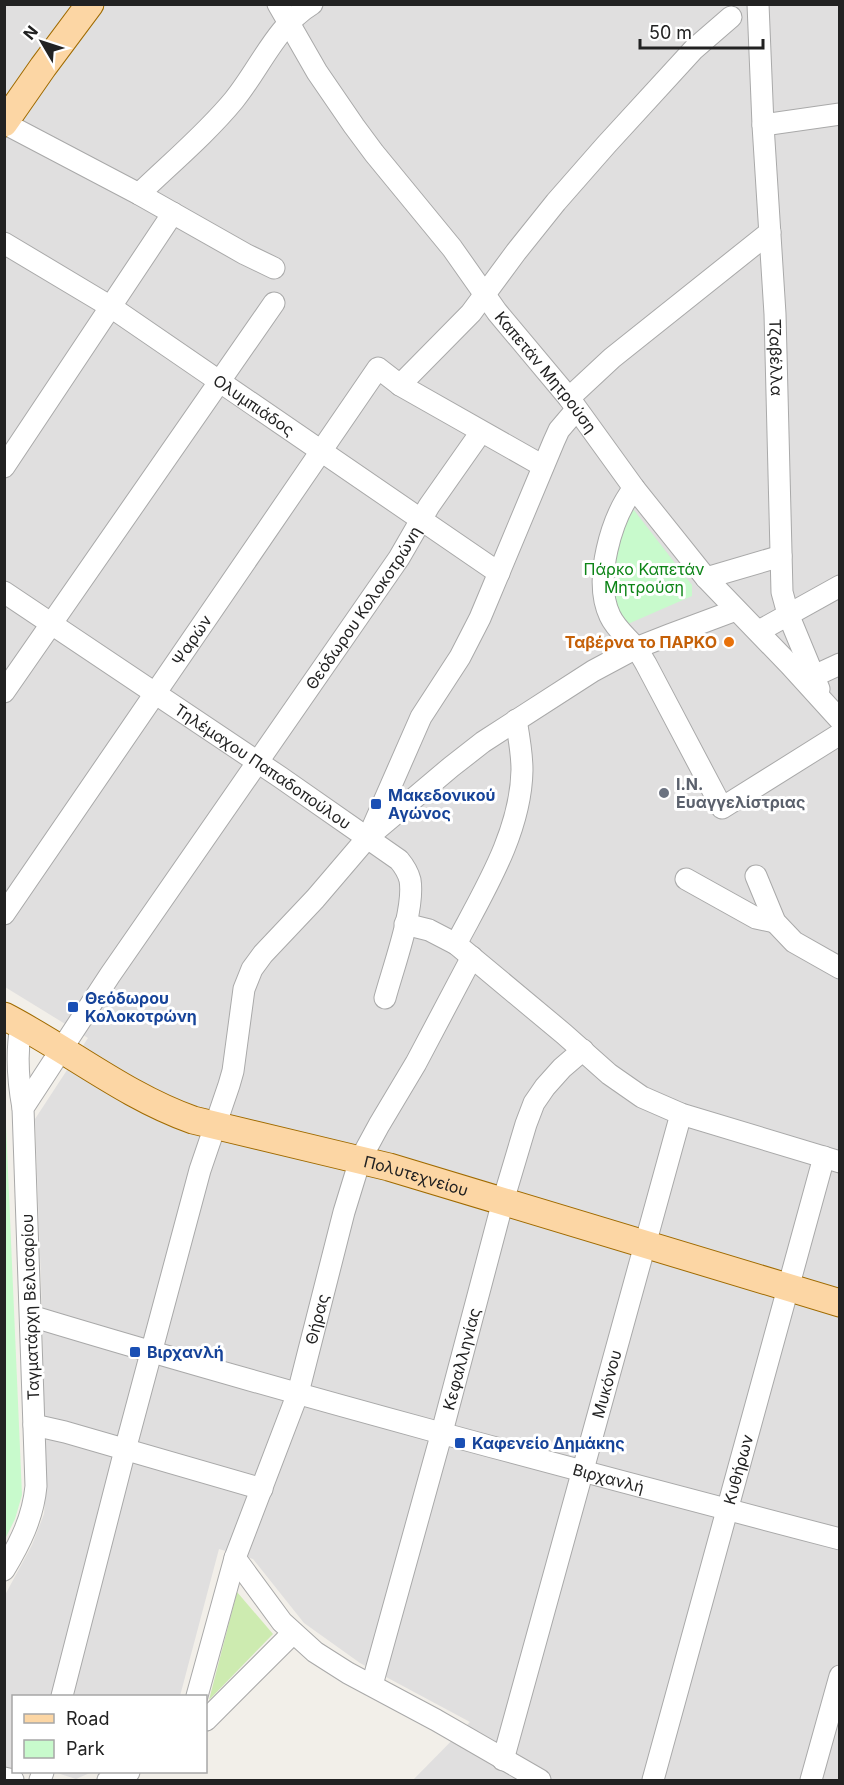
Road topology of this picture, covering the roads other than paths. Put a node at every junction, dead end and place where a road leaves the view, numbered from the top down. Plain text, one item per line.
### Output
1 (90, 4) edge
2 (278, 4) edge
3 (312, 4) edge
4 (728, 11) edge
5 (758, 13) edge
6 (289, 23) junction
7 (840, 114) edge
8 (4, 123) edge
9 (763, 125) junction
10 (139, 194) junction
11 (173, 213) junction
12 (770, 232) junction
13 (4, 243) edge
14 (274, 268) dead end
15 (486, 294) junction
16 (274, 303) dead end
17 (111, 307) junction
18 (220, 381) junction
19 (400, 385) junction
20 (573, 404) junction
21 (481, 432) junction
22 (321, 450) junction
23 (543, 466) junction
24 (4, 467) edge
25 (634, 488) junction
26 (421, 520) junction
27 (781, 556) junction
28 (499, 573) junction
29 (706, 578) junction
30 (840, 586) edge
31 (4, 592) edge
32 (736, 610) junction
33 (788, 614) junction
34 (52, 623) junction
35 (759, 631) junction
36 (636, 648) junction
37 (840, 664) edge
38 (814, 676) junction
39 (4, 692) edge
40 (156, 693) junction
41 (825, 702) junction
42 (516, 720) junction
43 (840, 720) edge
44 (840, 734) edge
45 (258, 762) junction
46 (368, 837) junction
47 (756, 876) dead end
48 (686, 879) dead end
49 (4, 914) edge
50 (775, 922) junction
51 (405, 924) junction
52 (464, 951) junction
53 (840, 968) edge
54 (385, 998) dead end
55 (9, 1018) edge
56 (60, 1049) junction
57 (583, 1050) junction
58 (23, 1108) junction
59 (681, 1114) junction
60 (214, 1126) junction
61 (360, 1160) junction
62 (832, 1160) edge
63 (503, 1201) junction
64 (645, 1245) junction
65 (789, 1288) junction
66 (840, 1303) edge
67 (31, 1316) junction
68 (151, 1352) junction
69 (298, 1393) junction
70 (34, 1425) junction
71 (442, 1432) junction
72 (124, 1450) junction
73 (583, 1472) junction
74 (262, 1489) junction
75 (727, 1510) junction
76 (840, 1539) edge
77 (235, 1558) junction
78 (4, 1570) edge
79 (293, 1633) junction
80 (840, 1676) edge
81 (372, 1685) junction
82 (62, 1695) edge
83 (197, 1695) edge
84 (834, 1718) edge
85 (207, 1719) edge
86 (503, 1760) junction
87 (126, 1773) edge
88 (4, 1778) edge
89 (13, 1780) edge
90 (108, 1780) edge
91 (540, 1780) edge
92 (653, 1780) edge
93 (811, 1780) edge

1 - 8 main road
2 - 6 street, Καπετάν Μητρούση
3 - 6 street
4 - 5 street
4 - 15 street
5 - 9 street, Τζαβέλλα
6 - 10 street
6 - 15 street, Καπετάν Μητρούση
7 - 9 street
8 - 10 street
9 - 12 street, Τζαβέλλα
10 - 11 street
11 - 14 street
11 - 17 street
12 - 20 street
12 - 27 street, Τζαβέλλα
13 - 17 street, Ολυμπιάδος
15 - 19 street
15 - 20 street, Καπετάν Μητρούση
16 - 18 street
17 - 18 street, Ολυμπιάδος
17 - 24 street
18 - 22 street, Ολυμπιάδος
18 - 34 street
19 - 21 street
19 - 22 street, Ψαρών
20 - 23 street
20 - 25 street, Καπετάν Μητρούση
21 - 23 street
21 - 26 street, Θεόδωρου Κολοκοτρώνη
22 - 26 street, Ολυμπιάδος
22 - 40 street, Ψαρών
23 - 28 street
25 - 29 street, Καπετάν Μητρούση
25 - 36 street
26 - 28 street, Ολυμπιάδος
26 - 45 street, Θεόδωρου Κολοκοτρώνη
27 - 29 street
27 - 33 street, Τζαβέλλα
28 - 46 street
29 - 32 street, Καπετάν Μητρούση
30 - 33 street
31 - 34 street, Τηλέμαχου Παπαδοπούλου
32 - 35 street, Καπετάν Μητρούση
32 - 36 street
33 - 35 street
33 - 38 street, Τζαβέλλα
34 - 39 street
34 - 40 street, Τηλέμαχου Παπαδοπούλου
35 - 41 street, Καπετάν Μητρούση
36 - 42 street
36 - 44 street
37 - 38 street
38 - 41 street, Τζαβέλλα
40 - 45 street, Τηλέμαχου Παπαδοπούλου
40 - 49 street, Ψαρών
41 - 43 street, Καπετάν Μητρούση
42 - 46 street
42 - 52 street
45 - 46 street, Τηλέμαχου Παπαδοπούλου
45 - 56 street, Θεόδωρου Κολοκοτρώνη
46 - 51 street, Τηλέμαχου Παπαδοπούλου
46 - 60 street
47 - 50 street
48 - 50 street
50 - 53 street
51 - 52 street
51 - 54 street, Τηλέμαχου Παπαδοπούλου
52 - 57 street
52 - 61 street, Θήρας
55 - 56 main road, Πολυτεχνείου
55 - 58 street, Ταγματάρχη Βελισαρίου
56 - 58 street
56 - 60 main road, Πολυτεχνείου
57 - 59 street
57 - 63 street, Κεφαλληνίας
58 - 67 street, Ταγματάρχη Βελισαρίου
59 - 62 street
59 - 64 street, Μυκόνου
60 - 61 main road, Πολυτεχνείου
60 - 68 street
61 - 63 main road, Πολυτεχνείου
61 - 69 street, Θήρας
62 - 65 street, Κυθήρων
63 - 64 main road, Πολυτεχνείου
63 - 71 street, Κεφαλληνίας
64 - 65 main road, Πολυτεχνείου
64 - 73 street, Μυκόνου
65 - 66 main road, Πολυτεχνείου
65 - 75 street, Κυθήρων
67 - 68 street, Βιρχανλή
67 - 70 street, Ταγματάρχη Βελισαρίου
68 - 69 street, Βιρχανλή
68 - 72 street
69 - 71 street, Βιρχανλή
69 - 74 street, Θήρας
70 - 72 street
70 - 78 street, Ταγματάρχη Βελισαρίου
71 - 73 street, Βιρχανλή
71 - 81 street, Κεφαλληνίας
72 - 74 street
72 - 82 street
73 - 75 street, Βιρχανλή
73 - 86 street, Μυκόνου
74 - 77 street, Θήρας
75 - 76 street, Βιρχανλή
75 - 92 street, Κυθήρων
77 - 79 street
77 - 83 street, Θήρας
79 - 81 street
79 - 85 street
80 - 84 street
81 - 86 street
84 - 93 street
86 - 91 street
87 - 90 street
88 - 89 street

